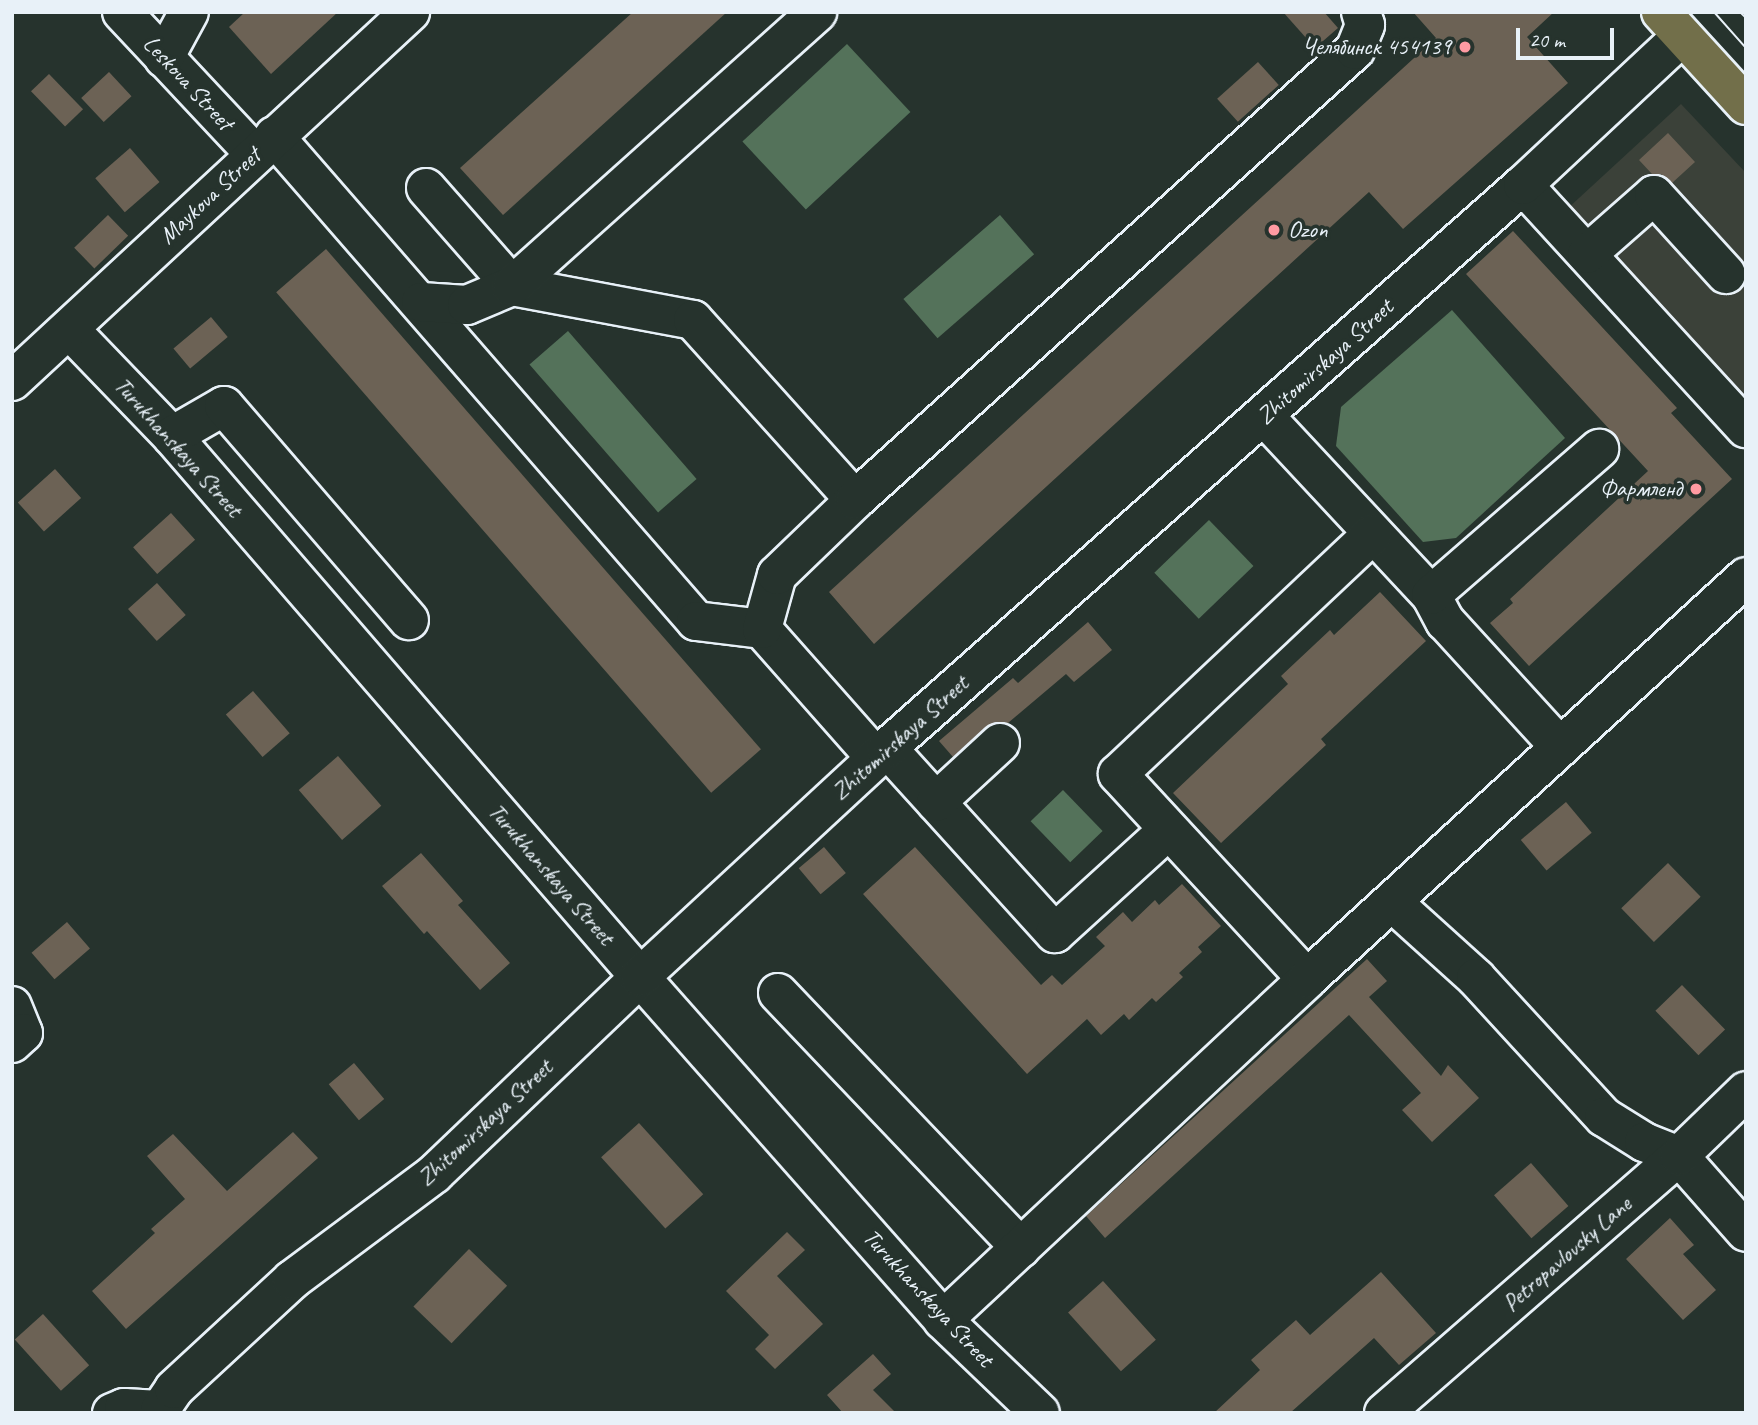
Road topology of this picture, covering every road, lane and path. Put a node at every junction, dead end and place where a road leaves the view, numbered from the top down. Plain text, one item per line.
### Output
1 (122, 12) edge
2 (189, 12) edge
3 (410, 12) edge
4 (817, 12) edge
5 (1362, 12) edge
6 (1671, 24) edge
7 (164, 58) junction
8 (1746, 105) edge
9 (265, 145) junction
10 (1524, 184) junction
11 (426, 188) dead end
12 (1587, 254) junction
13 (1726, 274) dead end
14 (512, 286) junction
15 (421, 302) junction
16 (69, 329) junction
17 (12, 381) edge
18 (1265, 416) junction
19 (1746, 428) edge
20 (172, 436) junction
21 (1599, 449) dead end
22 (855, 500) junction
23 (1373, 534) junction
24 (1746, 577) edge
25 (1431, 595) junction
26 (410, 620) dead end
27 (762, 629) junction
28 (1000, 743) dead end
29 (1560, 747) junction
30 (881, 753) junction
31 (936, 802) junction
32 (1168, 830) junction
33 (1392, 902) junction
34 (640, 977) junction
35 (1307, 979) junction
36 (778, 993) dead end
37 (12, 1006) edge
38 (12, 1042) edge
39 (1746, 1091) edge
40 (1679, 1156) junction
41 (1739, 1209) edge
42 (1021, 1248) junction
43 (943, 1320) junction
44 (161, 1411) edge
45 (112, 1413) edge
46 (1040, 1413) edge
47 (1384, 1413) edge

1 - 7 street, Leskova Street
2 - 7 street
3 - 9 street, Maykova Street
4 - 14 street
5 - 22 street
6 - 8 main road
6 - 10 street, Zhitomirskaya Street
7 - 9 street, Leskova Street
9 - 15 street, Leskova Street
9 - 16 street, Maykova Street
10 - 12 street
10 - 18 street, Zhitomirskaya Street
11 - 14 street
12 - 13 street
12 - 19 street
14 - 15 street
14 - 22 street
15 - 27 street, Leskova Street
16 - 17 street, Maykova Street
16 - 20 street, Turukhanskaya Street
18 - 23 street
18 - 30 street, Zhitomirskaya Street
20 - 26 street
20 - 34 street, Turukhanskaya Street
21 - 25 street
22 - 27 street
23 - 25 street
23 - 32 street
24 - 29 street
25 - 29 street
27 - 30 street
28 - 31 street
29 - 33 street
30 - 31 street
30 - 34 street, Zhitomirskaya Street
31 - 32 street
32 - 35 street
33 - 35 street
33 - 40 street
34 - 43 street, Turukhanskaya Street
34 - 44 street, Zhitomirskaya Street
35 - 42 street
36 - 42 street
37 - 38 street
39 - 40 street, Petropavlovsky Lane
40 - 41 street
40 - 47 street, Petropavlovsky Lane
42 - 43 street
43 - 46 street, Turukhanskaya Street
44 - 45 street, Zhitomirskaya Street

